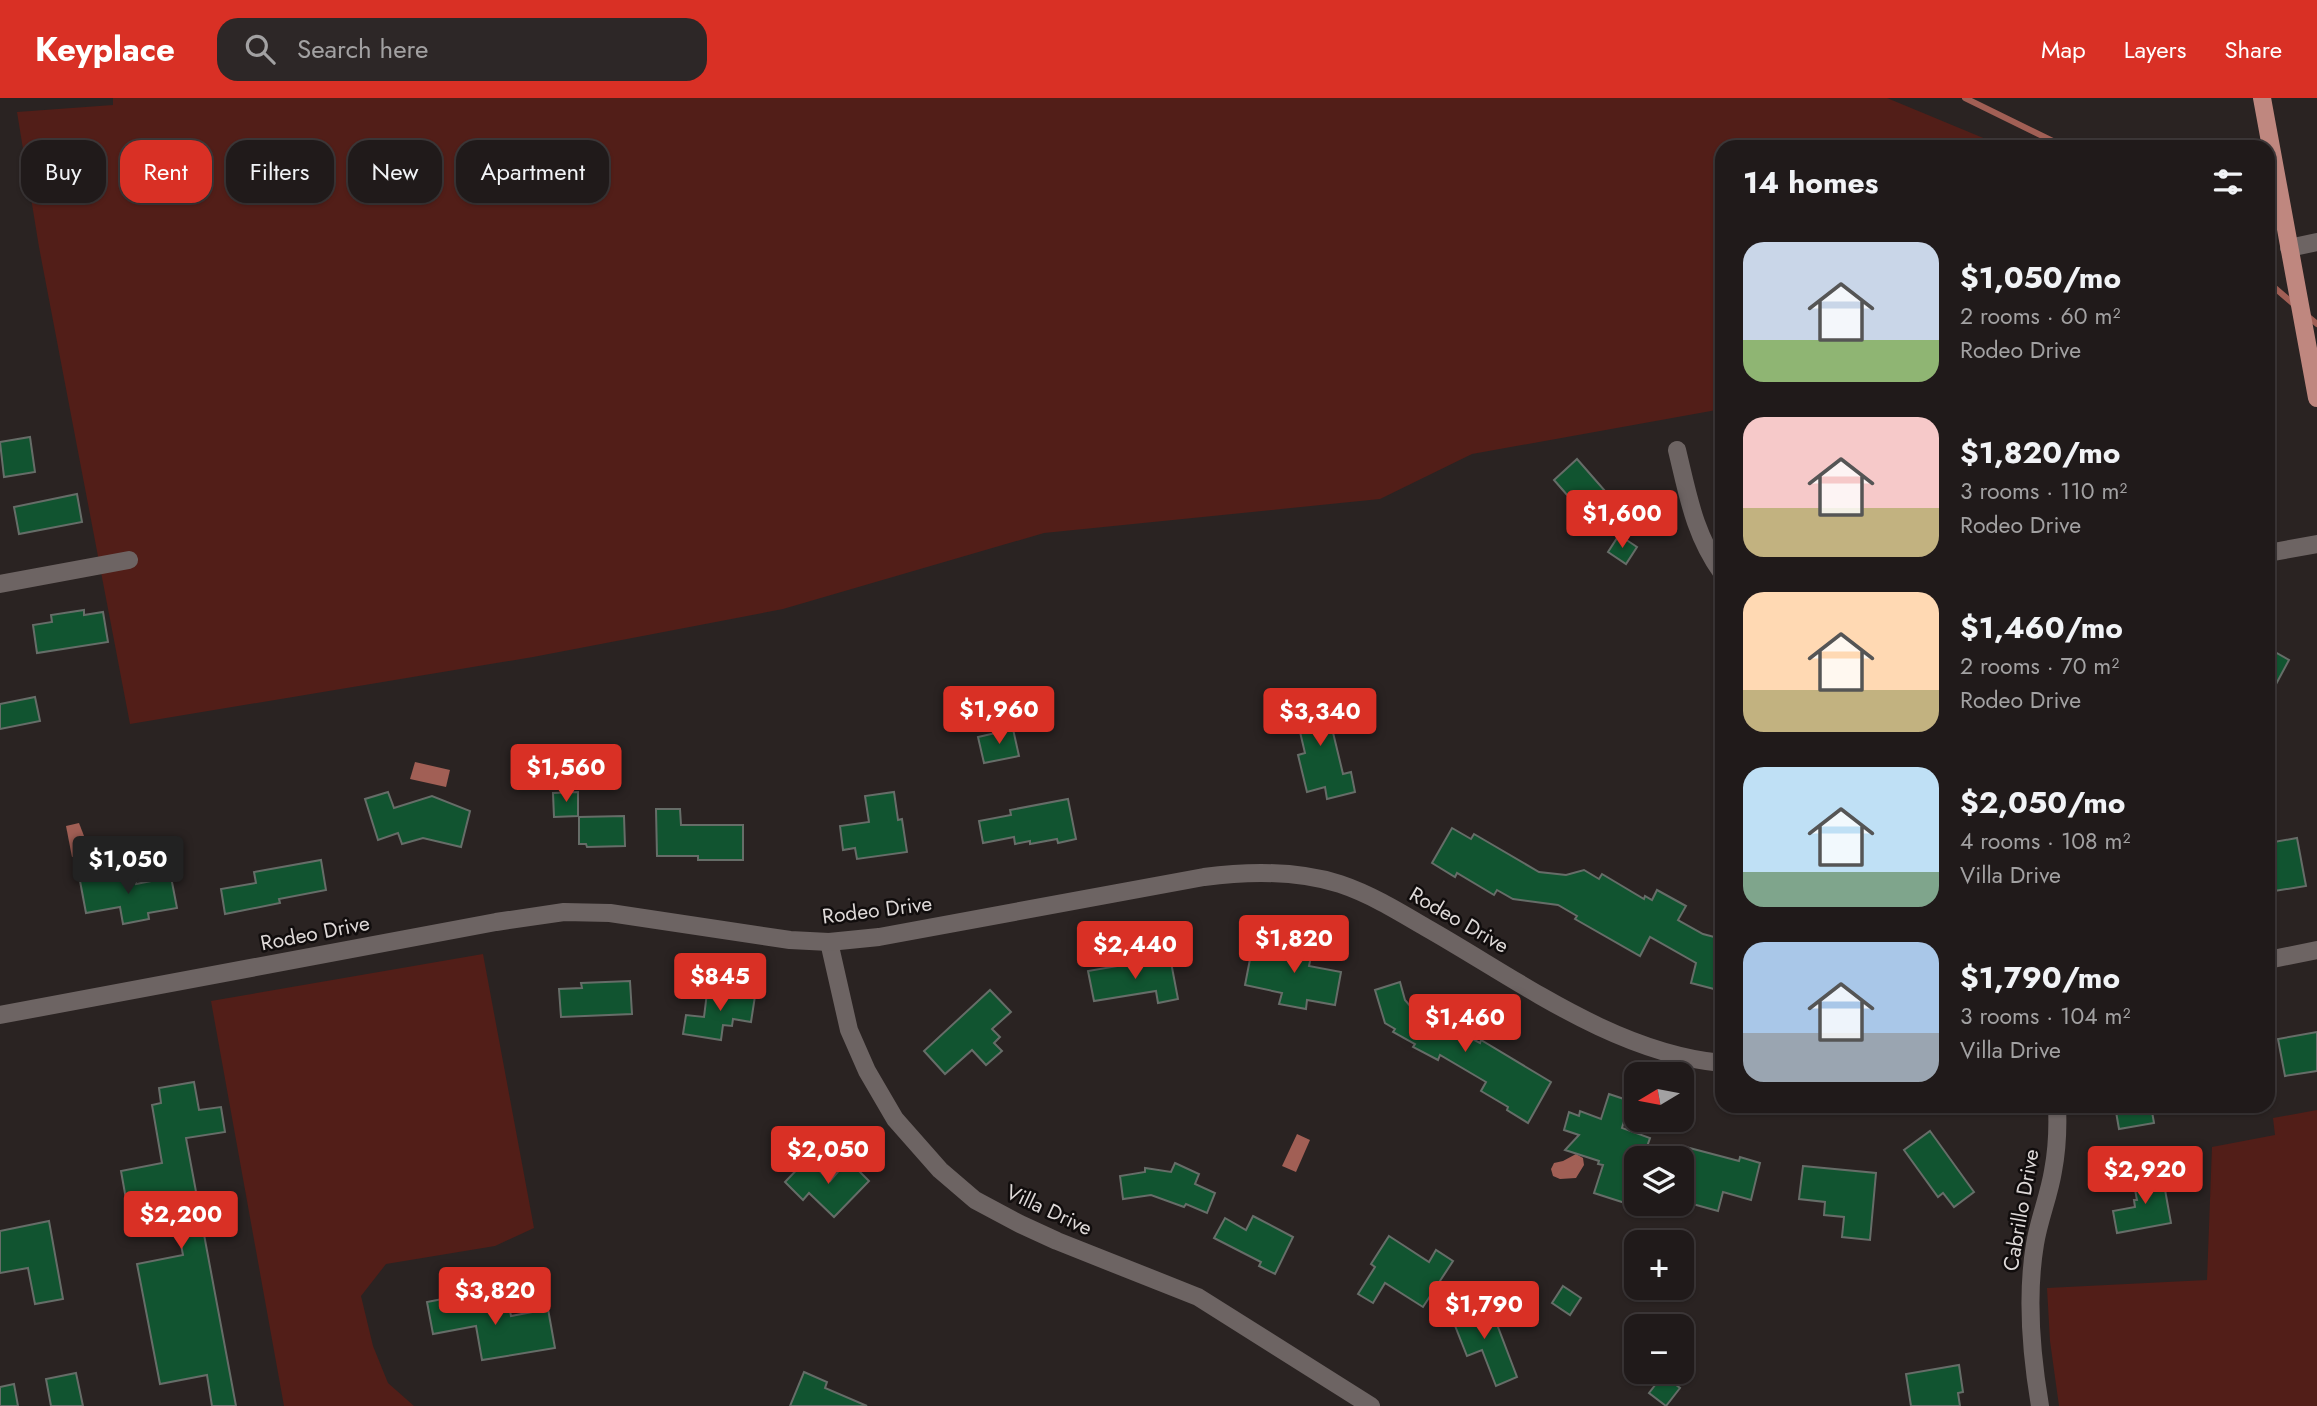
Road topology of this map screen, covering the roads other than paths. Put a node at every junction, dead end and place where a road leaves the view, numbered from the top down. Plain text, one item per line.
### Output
1 (2262, 98) edge
2 (2269, 140) edge
3 (2275, 171) edge
4 (2317, 242) edge
5 (2289, 250) junction
6 (2317, 398) edge
7 (1677, 450) dead end
8 (2317, 544) edge
9 (2275, 552) edge
10 (129, 560) dead end
11 (1715, 563) edge
12 (0, 584) edge
13 (829, 942) junction
14 (2317, 950) edge
15 (2275, 959) edge
16 (0, 1015) edge
17 (1715, 1062) edge
18 (2057, 1113) edge
19 (1371, 1406) edge
20 (2040, 1406) edge

1 - 2 main road
3 - 5 main road
4 - 5 street
5 - 6 main road
7 - 11 street
8 - 9 street
10 - 12 street
13 - 16 street, Rodeo Drive
13 - 17 street, Rodeo Drive
13 - 19 street, Villa Drive
14 - 15 street
18 - 20 street, Cabrillo Drive

